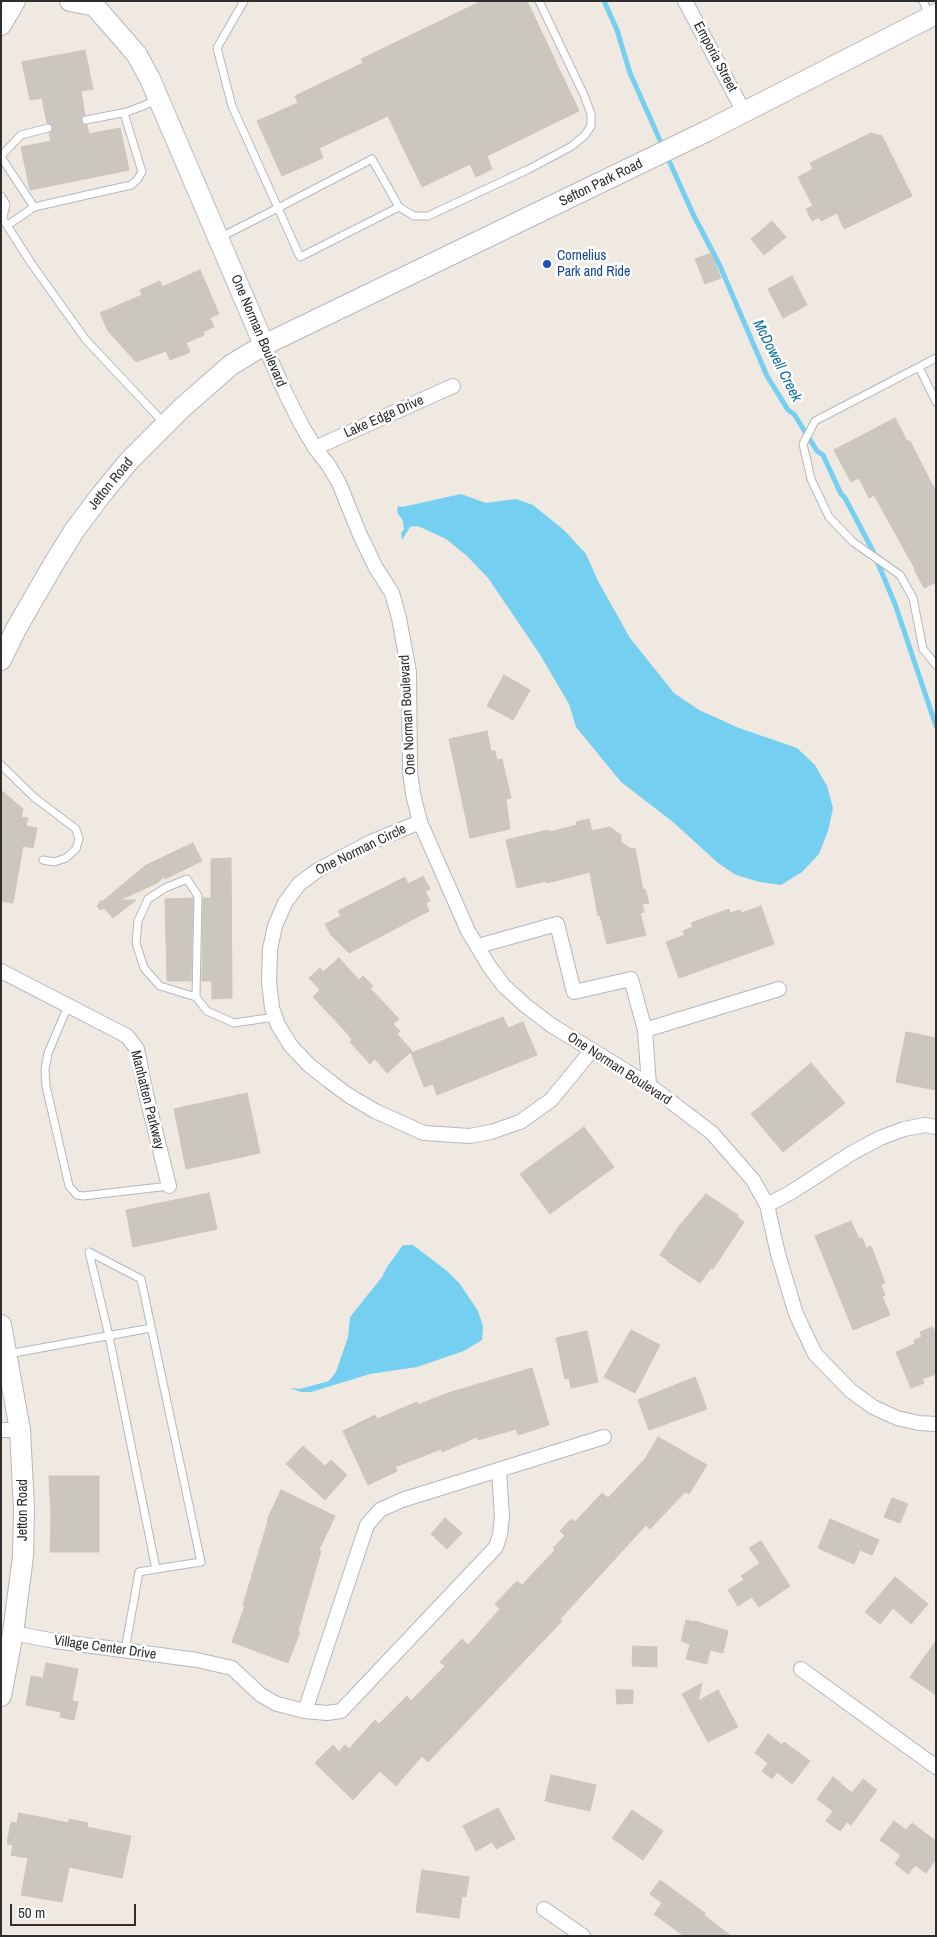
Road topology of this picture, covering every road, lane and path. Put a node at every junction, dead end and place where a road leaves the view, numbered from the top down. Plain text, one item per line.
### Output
1 (16, 1) edge
2 (70, 1) edge
3 (244, 1) edge
4 (539, 1) edge
5 (685, 1) edge
6 (91, 3) edge
7 (930, 11) edge
8 (1, 25) edge
9 (159, 100) junction
10 (744, 112) junction
11 (124, 113) junction
12 (86, 120) dead end
13 (48, 128) dead end
14 (1, 156) edge
15 (1, 196) edge
16 (34, 207) junction
17 (399, 207) junction
18 (278, 208) junction
19 (2, 216) edge
20 (8, 225) junction
21 (218, 238) junction
22 (264, 345) junction
23 (936, 358) edge
24 (919, 367) junction
25 (453, 386) dead end
26 (936, 402) edge
27 (165, 425) junction
28 (315, 448) junction
29 (1, 660) edge
30 (936, 665) edge
31 (1, 766) edge
32 (420, 822) junction
33 (42, 860) dead end
34 (478, 946) junction
35 (1, 971) edge
36 (780, 989) dead end
37 (196, 997) junction
38 (68, 1006) junction
39 (275, 1017) junction
40 (645, 1030) junction
41 (592, 1050) junction
42 (649, 1085) junction
43 (936, 1127) edge
44 (169, 1186) joint
45 (767, 1205) junction
46 (1, 1325) edge
47 (151, 1328) junction
48 (109, 1336) junction
49 (7, 1354) junction
50 (936, 1424) edge
51 (11, 1430) edge
52 (604, 1437) dead end
53 (499, 1471) junction
54 (156, 1569) junction
55 (9, 1641) edge
56 (125, 1650) junction
57 (801, 1669) dead end
58 (1, 1696) edge
59 (305, 1711) junction
60 (936, 1767) edge
61 (544, 1909) dead end
62 (583, 1936) edge

1 - 8 street
2 - 6 street, One Norman Boulevard
3 - 18 lane
4 - 17 lane
5 - 10 street, Emporia Street
6 - 9 street, One Norman Boulevard
7 - 10 street, Sefton Park Road
9 - 11 lane
9 - 21 street, One Norman Boulevard
10 - 22 street, Sefton Park Road
11 - 12 lane
11 - 16 lane
13 - 14 lane
14 - 16 lane
15 - 19 lane
16 - 20 lane
17 - 18 lane
17 - 18 lane
18 - 21 lane
19 - 20 lane
20 - 27 lane
21 - 22 street, One Norman Boulevard
22 - 27 street, Jetton Road
22 - 28 street, One Norman Boulevard
23 - 24 lane
24 - 26 lane
24 - 30 lane
25 - 28 street, Lake Edge Drive
27 - 29 street, Jetton Road
28 - 32 street, One Norman Boulevard
31 - 33 lane
32 - 34 street, One Norman Boulevard
32 - 39 street, One Norman Circle
34 - 40 street
34 - 41 street, One Norman Boulevard
35 - 38 street, Manhatten Parkway
36 - 40 street
37 - 37 lane
37 - 39 lane
38 - 44 street, Manhatten Parkway
38 - 44 lane
39 - 41 street, One Norman Circle
40 - 42 street
41 - 42 street, One Norman Boulevard
42 - 45 street, One Norman Boulevard
43 - 45 street
45 - 50 street, One Norman Boulevard
46 - 49 street, Jetton Road
47 - 48 lane
47 - 48 lane
47 - 54 lane
48 - 49 lane
48 - 54 lane
49 - 51 street, Jetton Road
51 - 55 street, Jetton Road
52 - 53 street
53 - 59 street, Village Center Drive
53 - 59 street
54 - 56 lane
55 - 56 street, Village Center Drive
55 - 58 street, Jetton Road
56 - 59 street, Village Center Drive
57 - 60 street
61 - 62 street

